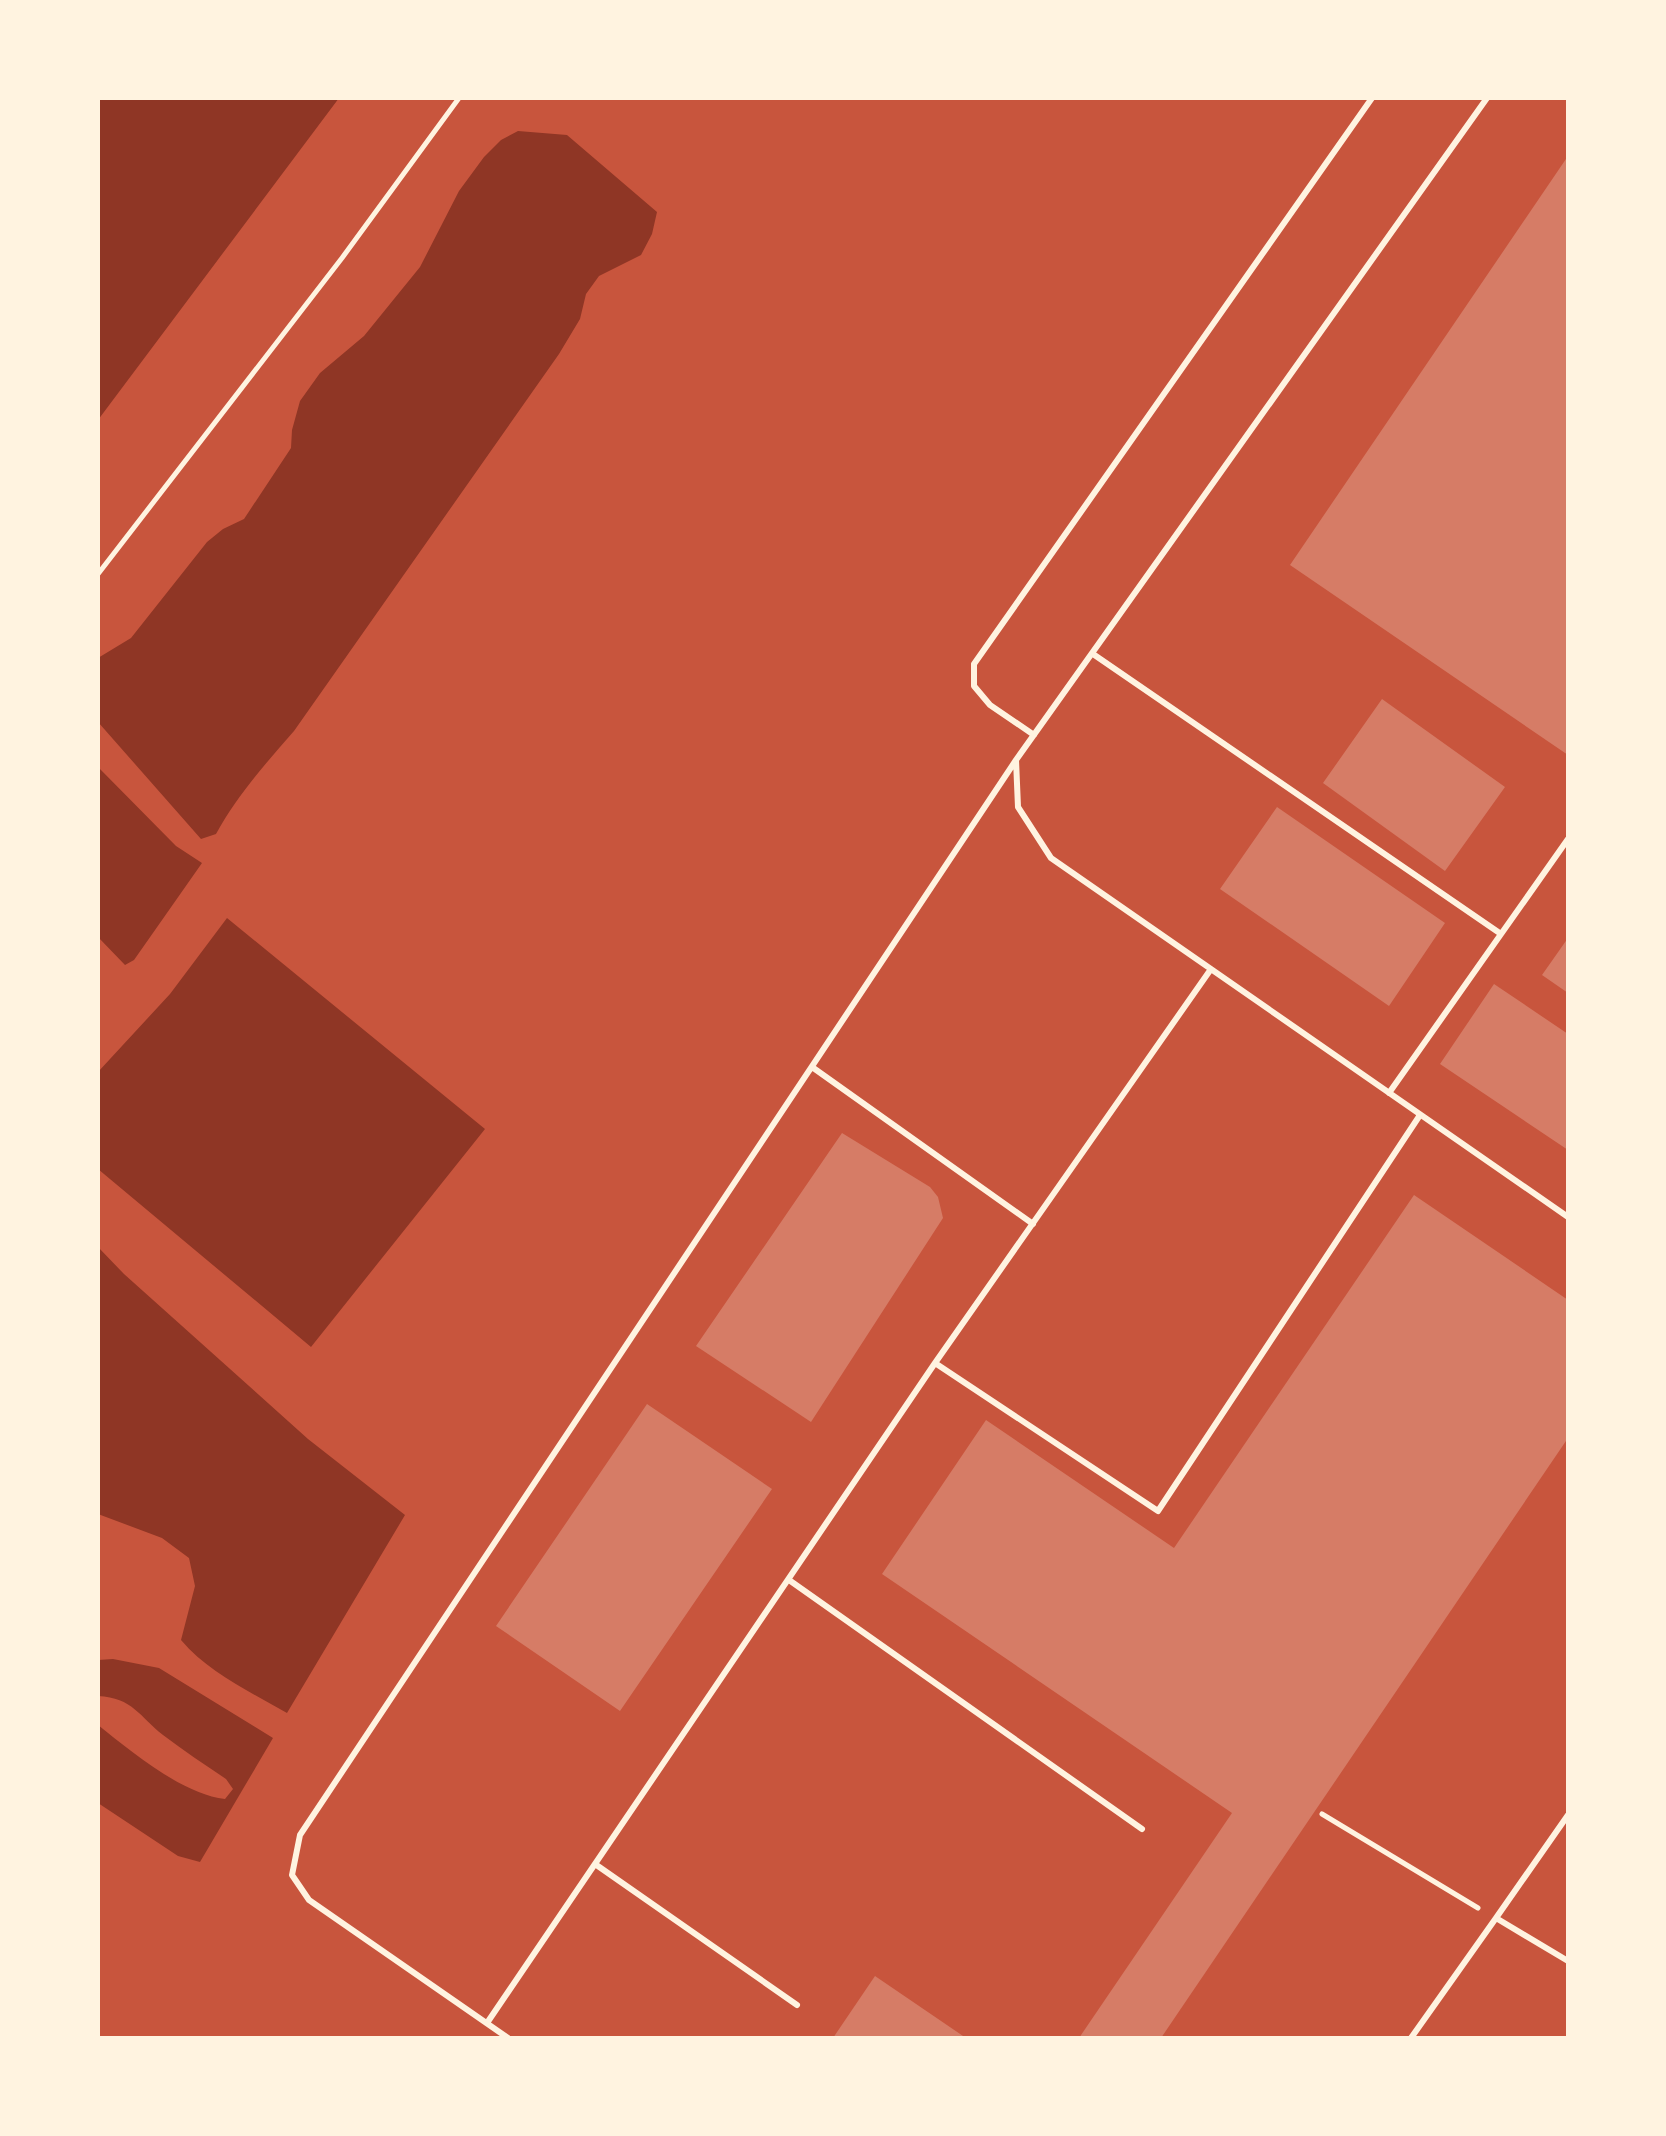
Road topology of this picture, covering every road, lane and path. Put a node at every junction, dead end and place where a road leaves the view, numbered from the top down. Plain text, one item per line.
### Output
1 (459, 98) edge
2 (1372, 98) edge
3 (1487, 98) edge
4 (98, 574) edge
5 (1093, 654) junction
6 (1034, 735) junction
7 (1016, 760) junction
8 (1568, 839) edge
9 (1501, 934) junction
10 (1211, 969) junction
11 (812, 1067) junction
12 (1389, 1093) junction
13 (1420, 1115) junction
14 (1568, 1217) edge
15 (1033, 1224) junction
16 (935, 1363) junction
17 (789, 1580) junction
18 (1322, 1814) dead end
19 (1568, 1815) edge
20 (1142, 1829) dead end
21 (595, 1864) junction
22 (1496, 1918) junction
23 (1568, 1961) edge
24 (797, 2005) dead end
25 (487, 2023) junction
26 (508, 2038) edge
27 (1411, 2038) edge

1 - 4 path
2 - 6 lane
3 - 5 lane
5 - 6 lane
5 - 9 lane
6 - 7 lane
7 - 10 lane
7 - 11 lane
8 - 9 lane
9 - 12 lane
10 - 12 lane
10 - 15 lane
11 - 15 lane
11 - 25 lane
12 - 13 lane
13 - 14 lane
13 - 16 lane
15 - 16 lane
16 - 17 lane
17 - 20 lane
17 - 21 lane
18 - 22 path
19 - 22 lane
21 - 24 lane
21 - 25 lane
22 - 23 lane
22 - 27 lane
25 - 26 lane

